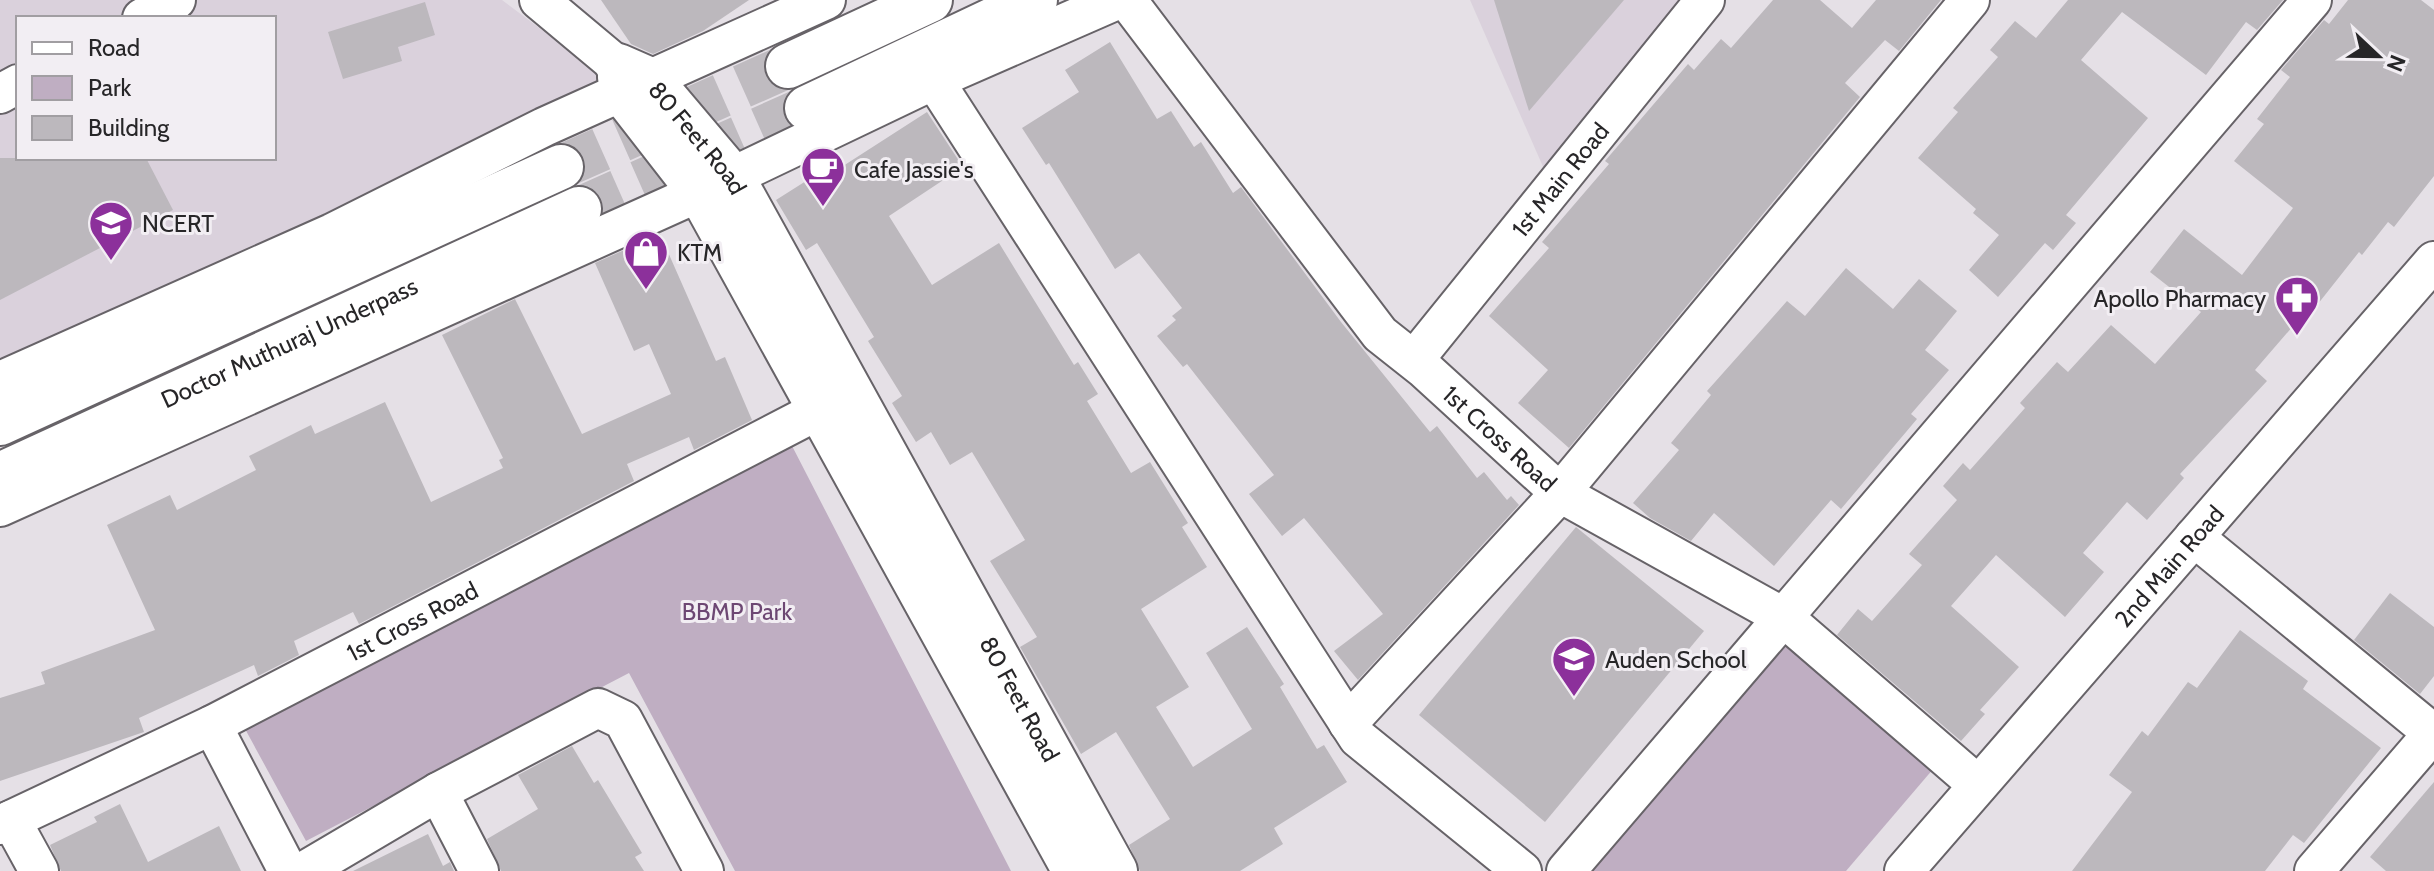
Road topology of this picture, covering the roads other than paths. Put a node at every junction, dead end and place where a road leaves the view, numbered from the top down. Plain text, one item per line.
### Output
1 (176, 0) edge
2 (539, 0) edge
3 (826, 0) edge
4 (930, 0) edge
5 (1035, 0) edge
6 (1117, 0) edge
7 (1127, 0) edge
8 (1705, 0) edge
9 (1970, 0) edge
10 (2312, 0) edge
11 (146, 16) edge
12 (788, 66) tunnel mouth
13 (630, 80) junction
14 (934, 80) junction
15 (807, 108) tunnel mouth
16 (561, 167) tunnel mouth
17 (716, 185) junction
18 (579, 209) tunnel mouth
19 (2434, 261) edge
20 (1414, 360) junction
21 (0, 381) edge
22 (821, 409) junction
23 (0, 423) edge
24 (0, 475) edge
25 (1560, 493) junction
26 (0, 507) edge
27 (2194, 537) junction
28 (1783, 617) junction
29 (1348, 723) junction
30 (212, 725) junction
31 (2434, 733) edge
32 (1978, 785) junction
33 (438, 792) junction
34 (6, 823) edge
35 (39, 871) edge
36 (288, 871) edge
37 (304, 871) edge
38 (479, 871) edge
39 (704, 871) edge
40 (1075, 871) edge
41 (1115, 871) edge
42 (1522, 871) edge
43 (1566, 871) edge
44 (1904, 871) edge
45 (2314, 871) edge

1 - 11 street
2 - 13 street
3 - 13 street
4 - 12 main road
5 - 15 main road
6 - 14 street
7 - 20 street, 1st Cross Road
8 - 20 street, 1st Main Road
9 - 25 street, 1st Cross Road
10 - 28 street
13 - 17 main road, 80 Feet Road
13 - 21 street
14 - 17 street
14 - 29 street
16 - 23 main road, Doctor Muthuraj Underpass
17 - 22 main road, 80 Feet Road
17 - 26 street
17 - 41 main road, 80 Feet Road
18 - 24 main road, Doctor Muthuraj Underpass
19 - 27 street, 2nd Main Road
20 - 25 street, 1st Cross Road
22 - 30 street, 1st Cross Road
22 - 40 main road, 80 Feet Road
25 - 28 street
25 - 29 street
27 - 31 street
27 - 32 street, 2nd Main Road
28 - 32 street
28 - 43 street
29 - 42 street
30 - 34 street, 1st Cross Road
30 - 36 street
31 - 45 street
32 - 44 street, 2nd Main Road
33 - 37 street
33 - 38 street
33 - 39 street
34 - 35 street

